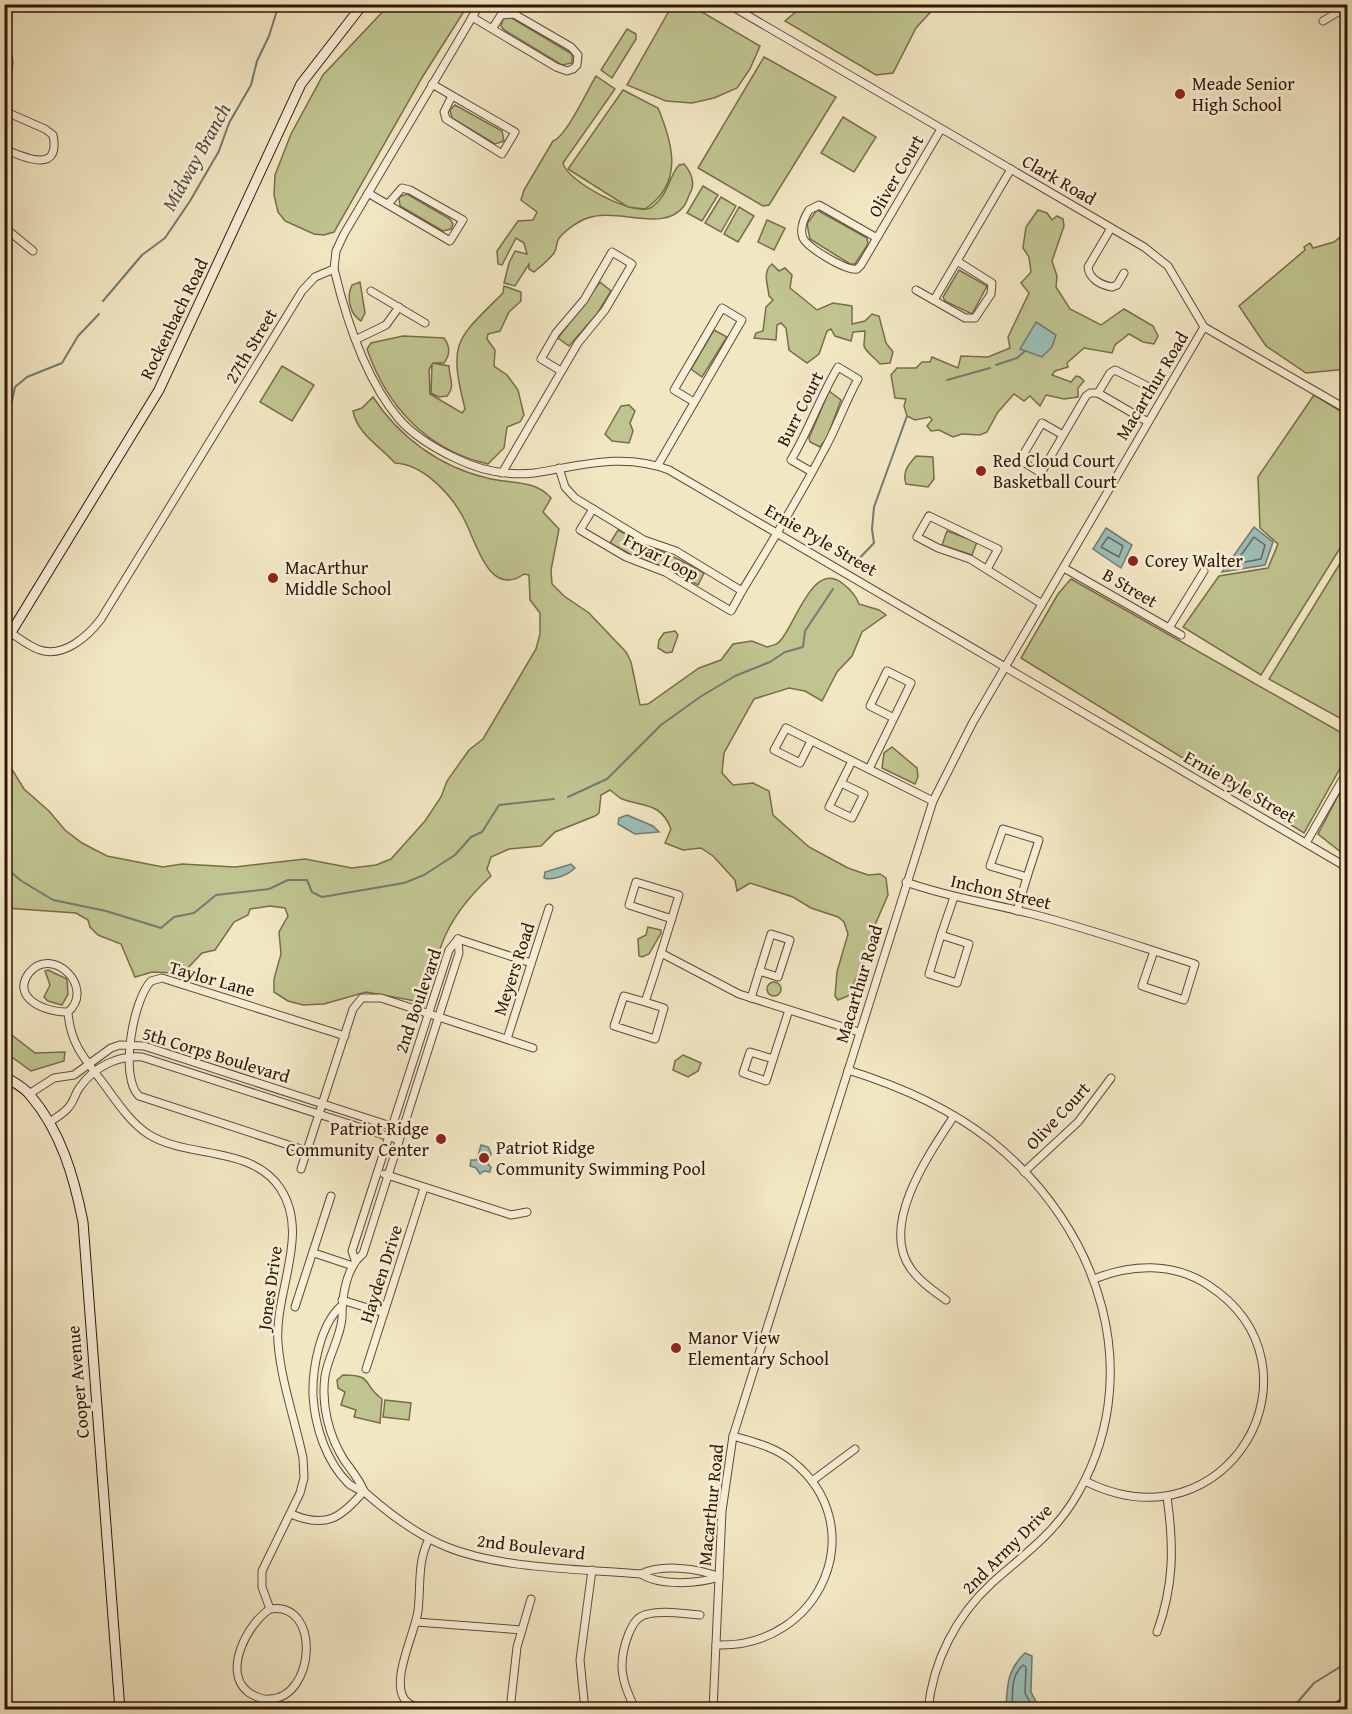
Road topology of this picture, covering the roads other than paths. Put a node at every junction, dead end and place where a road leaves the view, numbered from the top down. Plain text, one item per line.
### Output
1 (363, 4) edge
2 (480, 4) edge
3 (728, 4) edge
4 (1347, 6) edge
5 (472, 17) junction
6 (1323, 21) dead end
7 (4, 26) edge
8 (492, 29) junction
9 (432, 84) junction
10 (452, 96) junction
11 (5, 112) edge
12 (941, 129) junction
13 (4, 149) edge
14 (1011, 170) junction
15 (368, 192) junction
16 (388, 204) junction
17 (4, 227) edge
18 (1111, 228) junction
19 (877, 238) junction
20 (33, 251) dead end
21 (957, 261) junction
22 (334, 269) junction
23 (1124, 273) dead end
24 (916, 290) dead end
25 (371, 291) dead end
26 (934, 300) junction
27 (399, 307) junction
28 (425, 323) dead end
29 (1204, 327) junction
30 (357, 339) junction
31 (561, 371) junction
32 (1147, 386) dead end
33 (1098, 393) junction
34 (694, 402) junction
35 (1347, 410) edge
36 (1148, 422) junction
37 (1063, 435) junction
38 (658, 465) junction
39 (559, 468) junction
40 (812, 472) junction
41 (502, 473) junction
42 (593, 509) junction
43 (777, 532) junction
44 (987, 568) junction
45 (1064, 568) junction
46 (1204, 571) dead end
47 (742, 591) junction
48 (1042, 603) junction
49 (1169, 628) junction
50 (11, 633) junction
51 (1181, 635) dead end
52 (4, 644) edge
53 (1006, 666) junction
54 (894, 718) junction
55 (811, 741) junction
56 (852, 761) junction
57 (868, 769) junction
58 (1347, 770) edge
59 (841, 783) junction
60 (933, 801) junction
61 (1306, 843) junction
62 (1347, 868) edge
63 (1027, 877) junction
64 (906, 882) junction
65 (954, 897) junction
66 (549, 908) dead end
67 (1017, 910) junction
68 (672, 919) junction
69 (941, 935) junction
70 (458, 939) junction
71 (1154, 951) junction
72 (661, 953) junction
73 (531, 963) junction
74 (759, 971) junction
75 (751, 998) junction
76 (645, 1002) junction
77 (789, 1010) junction
78 (68, 1012) junction
79 (428, 1014) junction
80 (439, 1018) junction
81 (859, 1032) junction
82 (345, 1036) junction
83 (507, 1040) junction
84 (130, 1045) junction
85 (533, 1048) dead end
86 (130, 1056) junction
87 (773, 1059) junction
88 (89, 1064) junction
89 (848, 1070) junction
90 (95, 1072) junction
91 (4, 1076) edge
92 (1111, 1078) dead end
93 (29, 1094) junction
94 (322, 1104) junction
95 (319, 1114) junction
96 (954, 1116) junction
97 (49, 1123) junction
98 (392, 1126) junction
99 (403, 1130) junction
100 (389, 1137) junction
101 (399, 1140) junction
102 (307, 1151) junction
103 (301, 1169) dead end
104 (377, 1171) junction
105 (1024, 1172) junction
106 (388, 1175) junction
107 (424, 1188) junction
108 (331, 1196) dead end
109 (527, 1212) dead end
110 (314, 1253) junction
111 (354, 1263) junction
112 (1094, 1279) junction
113 (946, 1300) dead end
114 (341, 1303) junction
115 (295, 1307) dead end
116 (384, 1313) junction
117 (366, 1369) dead end
118 (733, 1436) junction
119 (855, 1449) dead end
120 (812, 1481) junction
121 (1085, 1481) junction
122 (364, 1491) junction
123 (1167, 1497) junction
124 (291, 1514) junction
125 (429, 1539) junction
126 (592, 1570) junction
127 (719, 1577) junction
128 (531, 1599) dead end
129 (270, 1609) junction
130 (700, 1615) dead end
131 (416, 1622) junction
132 (522, 1630) junction
133 (1157, 1632) dead end
134 (716, 1645) junction
135 (1347, 1701) edge
136 (120, 1710) edge
137 (454, 1710) edge
138 (510, 1710) edge
139 (585, 1710) edge
140 (636, 1710) edge
141 (713, 1710) edge
142 (928, 1710) edge
143 (1334, 1710) edge

1 - 50 street, Rockenbach Road
2 - 5 street
3 - 12 street, Clark Road
4 - 6 street
5 - 8 street
5 - 9 street
7 - 11 street
8 - 8 street
9 - 10 street
9 - 15 street
10 - 10 street
11 - 13 street
12 - 14 street, Clark Road
12 - 19 street, Oliver Court
14 - 18 street, Clark Road
14 - 21 street
15 - 16 street
15 - 22 street
16 - 16 street
17 - 20 street
18 - 23 street
18 - 29 street, Clark Road
19 - 19 street, Oliver Court
21 - 26 street
21 - 26 street
22 - 30 street, Ernie Pyle Street
22 - 50 street, 27th Street
24 - 26 street
25 - 27 street
27 - 28 street
27 - 30 street
29 - 35 street, Clark Road
29 - 36 street, Macarthur Road
30 - 41 street, Ernie Pyle Street
31 - 31 street
31 - 41 street
32 - 33 street
33 - 36 street
33 - 37 street
34 - 34 street
34 - 38 street
36 - 45 street, Macarthur Road
37 - 37 street
38 - 39 street, Ernie Pyle Street
38 - 43 street, Ernie Pyle Street
39 - 41 street, Ernie Pyle Street
39 - 42 street, Fryar Loop
40 - 40 street, Burr Court
40 - 43 street, Burr Court
42 - 47 street, Fryar Loop
42 - 47 street, Fryar Loop
43 - 47 street, Fryar Loop
43 - 53 street, Ernie Pyle Street
44 - 44 street
44 - 48 street
45 - 48 street, Macarthur Road
45 - 49 street, B Street
46 - 49 street
48 - 53 street, Macarthur Road
49 - 51 street, B Street
50 - 52 street, Rockenbach Road
53 - 60 street, Macarthur Road
53 - 61 street, Ernie Pyle Street
54 - 54 street
54 - 57 street
55 - 55 street
55 - 56 street
56 - 57 street
56 - 59 street
57 - 60 street
58 - 61 street
59 - 59 street
60 - 64 street, Macarthur Road
61 - 62 street, Ernie Pyle Street
63 - 63 street
63 - 67 street
64 - 65 street, Inchon Street
64 - 81 street, Macarthur Road
65 - 67 street, Inchon Street
65 - 69 street
66 - 73 street, Meyers Road
67 - 71 street, Inchon Street
68 - 68 street
68 - 72 street
69 - 69 street
70 - 73 street
70 - 79 street, 2nd Boulevard
70 - 80 street, 2nd Boulevard
71 - 71 street, Inchon Street
72 - 75 street
72 - 76 street
73 - 83 street, Meyers Road
74 - 74 street
74 - 75 street
75 - 77 street
76 - 76 street
77 - 81 street
77 - 87 street
78 - 78 street
78 - 88 street, Jones Drive
79 - 80 street
79 - 82 street
79 - 98 street, 2nd Boulevard
80 - 83 street
80 - 99 street, 2nd Boulevard
81 - 89 street, Macarthur Road
82 - 84 street, Taylor Lane
82 - 94 street
83 - 85 street
84 - 86 street, Taylor Lane
84 - 88 street, 5th Corps Boulevard
84 - 94 street, 5th Corps Boulevard
86 - 90 street, 5th Corps Boulevard
86 - 95 street, 5th Corps Boulevard
86 - 102 street, Taylor Lane
87 - 87 street
88 - 90 street, Jones Drive
88 - 93 street, 5th Corps Boulevard
89 - 96 street, 2nd Army Drive
89 - 118 street, Macarthur Road
90 - 97 street, 5th Corps Boulevard
90 - 124 street, Jones Drive
91 - 93 street, Cooper Avenue
92 - 105 street, Olive Court
93 - 97 street, Cooper Avenue
94 - 95 street
94 - 98 street, 5th Corps Boulevard
95 - 100 street, 5th Corps Boulevard
95 - 102 street
96 - 105 street, 2nd Army Drive
96 - 113 street
97 - 136 street, Cooper Avenue
98 - 99 street, 5th Corps Boulevard
98 - 100 street, 2nd Boulevard
99 - 101 street, 2nd Boulevard
100 - 101 street, 5th Corps Boulevard
100 - 104 street, 2nd Boulevard
101 - 106 street, 2nd Boulevard
102 - 103 street
104 - 106 street
104 - 111 street, 2nd Boulevard
105 - 112 street, 2nd Army Drive
106 - 107 street
106 - 111 street, 2nd Boulevard
107 - 109 street
107 - 116 street, Hayden Drive
108 - 110 street
110 - 111 street
110 - 115 street
111 - 114 street, 2nd Boulevard
112 - 121 street, 2nd Army Drive
112 - 123 street
114 - 116 street
114 - 122 street, 2nd Boulevard
114 - 122 street, 2nd Boulevard
116 - 117 street, Hayden Drive
118 - 120 street
118 - 127 street, Macarthur Road
119 - 120 street
120 - 134 street
121 - 123 street
121 - 142 street, 2nd Army Drive
122 - 124 street
122 - 125 street, 2nd Boulevard
123 - 133 street
124 - 129 street, Jones Drive
125 - 126 street, 2nd Boulevard
125 - 131 street
126 - 127 street, 2nd Boulevard
126 - 139 street
127 - 134 street, Macarthur Road
128 - 132 street
129 - 129 street
130 - 140 street
131 - 132 street
131 - 137 street
132 - 138 street
134 - 141 street, Macarthur Road
135 - 143 street

